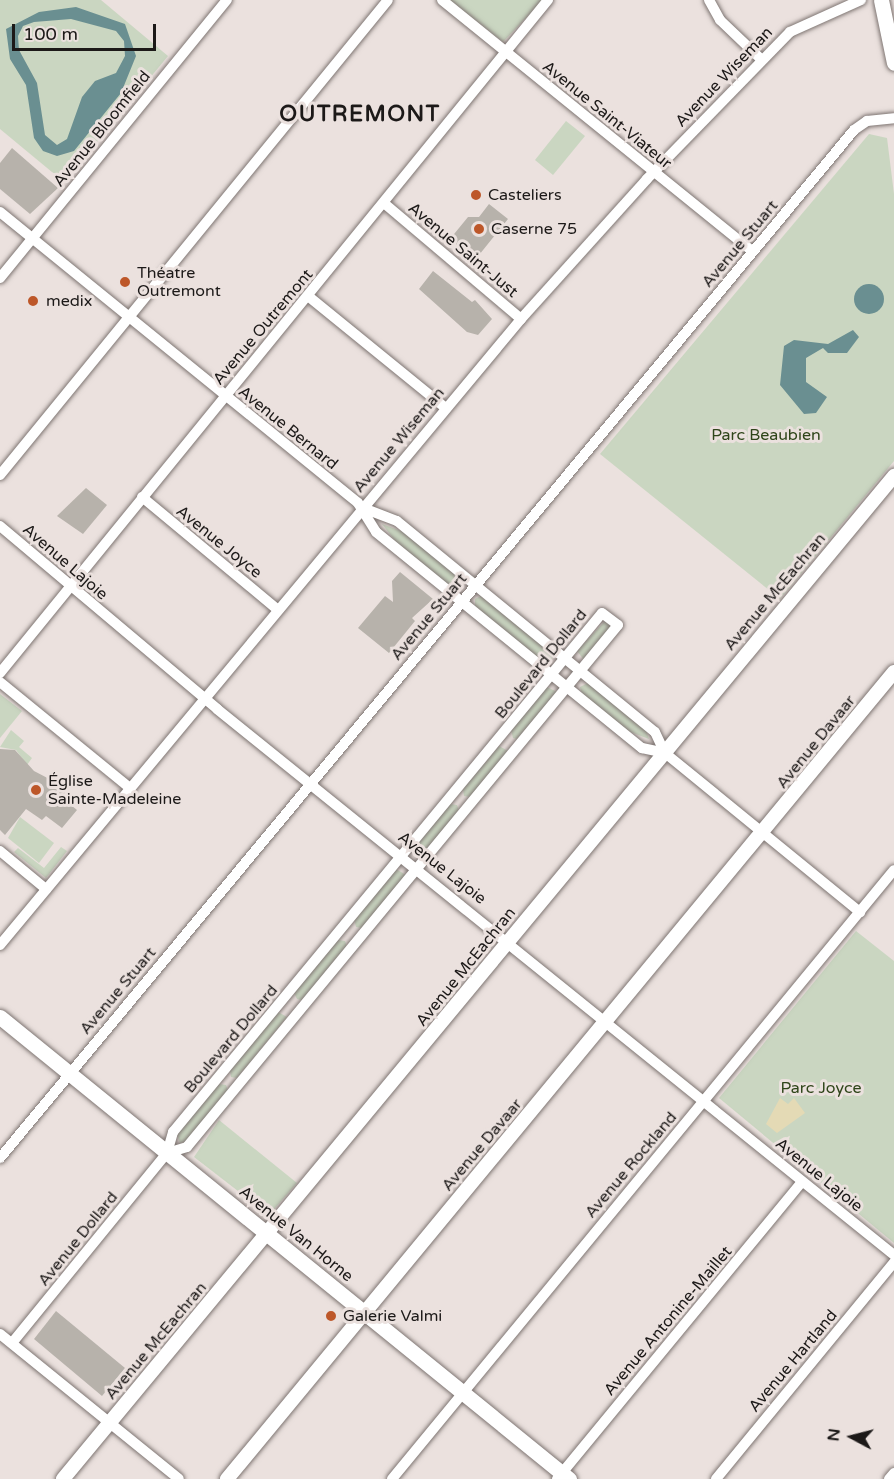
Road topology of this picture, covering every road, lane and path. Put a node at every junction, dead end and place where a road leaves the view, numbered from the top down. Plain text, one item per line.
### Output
1 (227, 0) edge
2 (388, 0) edge
3 (442, 0) edge
4 (548, 0) edge
5 (709, 0) edge
6 (861, 0) edge
7 (881, 0) edge
8 (507, 53) junction
9 (761, 59) junction
10 (894, 63) edge
11 (894, 118) edge
12 (654, 172) junction
13 (385, 204) junction
14 (0, 212) edge
15 (32, 238) junction
16 (753, 252) junction
17 (0, 278) edge
18 (308, 296) junction
19 (129, 318) junction
20 (521, 319) junction
21 (226, 396) junction
22 (446, 408) junction
23 (0, 475) edge
24 (894, 476) edge
25 (142, 497) junction
26 (363, 508) junction
27 (0, 526) edge
28 (70, 586) junction
29 (474, 586) junction
30 (461, 600) junction
31 (278, 610) junction
32 (564, 658) junction
33 (580, 671) junction
34 (894, 672) edge
35 (0, 673) edge
36 (552, 674) junction
37 (0, 682) edge
38 (567, 687) junction
39 (205, 698) junction
40 (664, 753) junction
41 (310, 783) junction
42 (130, 788) junction
43 (762, 832) junction
44 (0, 851) edge
45 (402, 855) junction
46 (418, 868) junction
47 (894, 870) edge
48 (46, 889) junction
49 (860, 912) junction
50 (509, 940) junction
51 (0, 945) edge
52 (0, 1017) edge
53 (607, 1020) junction
54 (69, 1073) junction
55 (705, 1100) junction
56 (167, 1153) junction
57 (0, 1158) edge
58 (802, 1182) junction
59 (267, 1233) junction
60 (894, 1255) edge
61 (894, 1262) edge
62 (365, 1314) junction
63 (0, 1334) edge
64 (12, 1343) junction
65 (462, 1393) junction
66 (110, 1423) junction
67 (894, 1473) edge
68 (562, 1477) edge
69 (63, 1479) edge
70 (179, 1479) edge
71 (227, 1479) edge
72 (392, 1479) edge
73 (716, 1479) edge
74 (889, 1479) edge

1 - 15 street, Avenue Bloomfield
2 - 19 street
3 - 8 street, Avenue Saint-Viateur
4 - 8 street, Avenue Outremont
5 - 9 street
6 - 9 street, Avenue Wiseman
7 - 10 main road
8 - 12 street, Avenue Saint-Viateur
8 - 13 street, Avenue Outremont
9 - 12 street, Avenue Wiseman
11 - 16 street, Avenue Stuart
12 - 16 street, Avenue Saint-Viateur
12 - 20 street, Avenue Wiseman
13 - 18 street, Avenue Outremont
13 - 20 street, Avenue Saint-Just
14 - 15 street, Avenue Bernard
15 - 17 street, Avenue Bloomfield
15 - 19 street, Avenue Bernard
16 - 29 street, Avenue Stuart
18 - 21 street, Avenue Outremont
18 - 22 street
19 - 21 street, Avenue Bernard
19 - 23 street
20 - 22 street, Avenue Wiseman
21 - 25 street, Avenue Outremont
21 - 26 street, Avenue Bernard
22 - 26 street, Avenue Wiseman
24 - 40 street, Avenue McEachran
25 - 28 street, Avenue Outremont
25 - 31 street, Avenue Joyce
26 - 29 street, Avenue Bernard
26 - 30 street, Avenue Bernard
26 - 31 street, Avenue Wiseman
27 - 28 street, Avenue Lajoie
28 - 35 street, Avenue Outremont
28 - 39 street, Avenue Lajoie
29 - 30 street, Avenue Stuart
29 - 32 street, Avenue Bernard
30 - 36 street, Avenue Bernard
30 - 41 street, Avenue Stuart
31 - 39 street, Avenue Wiseman
32 - 33 street, Avenue Bernard
32 - 33 street, Boulevard Dollard
32 - 36 street, Boulevard Dollard
33 - 38 street, Boulevard Dollard
33 - 40 street, Avenue Bernard
34 - 43 street, Avenue Davaar
36 - 38 street, Avenue Bernard
36 - 45 street, Boulevard Dollard
37 - 42 street
38 - 40 street, Avenue Bernard
38 - 46 street, Boulevard Dollard
39 - 41 street, Avenue Lajoie
39 - 42 street, Avenue Wiseman
40 - 43 street
40 - 50 street, Avenue McEachran
41 - 45 street, Avenue Lajoie
41 - 54 street, Avenue Stuart
42 - 48 street, Avenue Wiseman
43 - 49 street
43 - 53 street, Avenue Davaar
44 - 48 street
45 - 46 street, Avenue Lajoie
45 - 56 street, Boulevard Dollard
46 - 50 street, Avenue Lajoie
46 - 56 street, Boulevard Dollard
47 - 49 street, Avenue Rockland
48 - 51 street, Avenue Wiseman
49 - 55 street, Avenue Rockland
50 - 53 street, Avenue Lajoie
50 - 59 street, Avenue McEachran
52 - 54 main road, Avenue Van Horne
53 - 55 street, Avenue Lajoie
53 - 62 street, Avenue Davaar
54 - 56 main road, Avenue Van Horne
54 - 57 street, Avenue Stuart
55 - 58 street, Avenue Lajoie
55 - 65 street, Avenue Rockland
56 - 59 main road, Avenue Van Horne
56 - 64 street, Avenue Dollard
58 - 60 street, Avenue Lajoie
58 - 68 street, Avenue Antonine-Maillet
59 - 62 main road, Avenue Van Horne
59 - 66 street, Avenue McEachran
61 - 73 street, Avenue Hartland
62 - 65 main road, Avenue Van Horne
62 - 71 street, Avenue Davaar
63 - 64 street
64 - 66 street
65 - 68 main road, Avenue Van Horne
65 - 72 street, Avenue Rockland
66 - 69 street, Avenue McEachran
66 - 70 street
67 - 74 street

